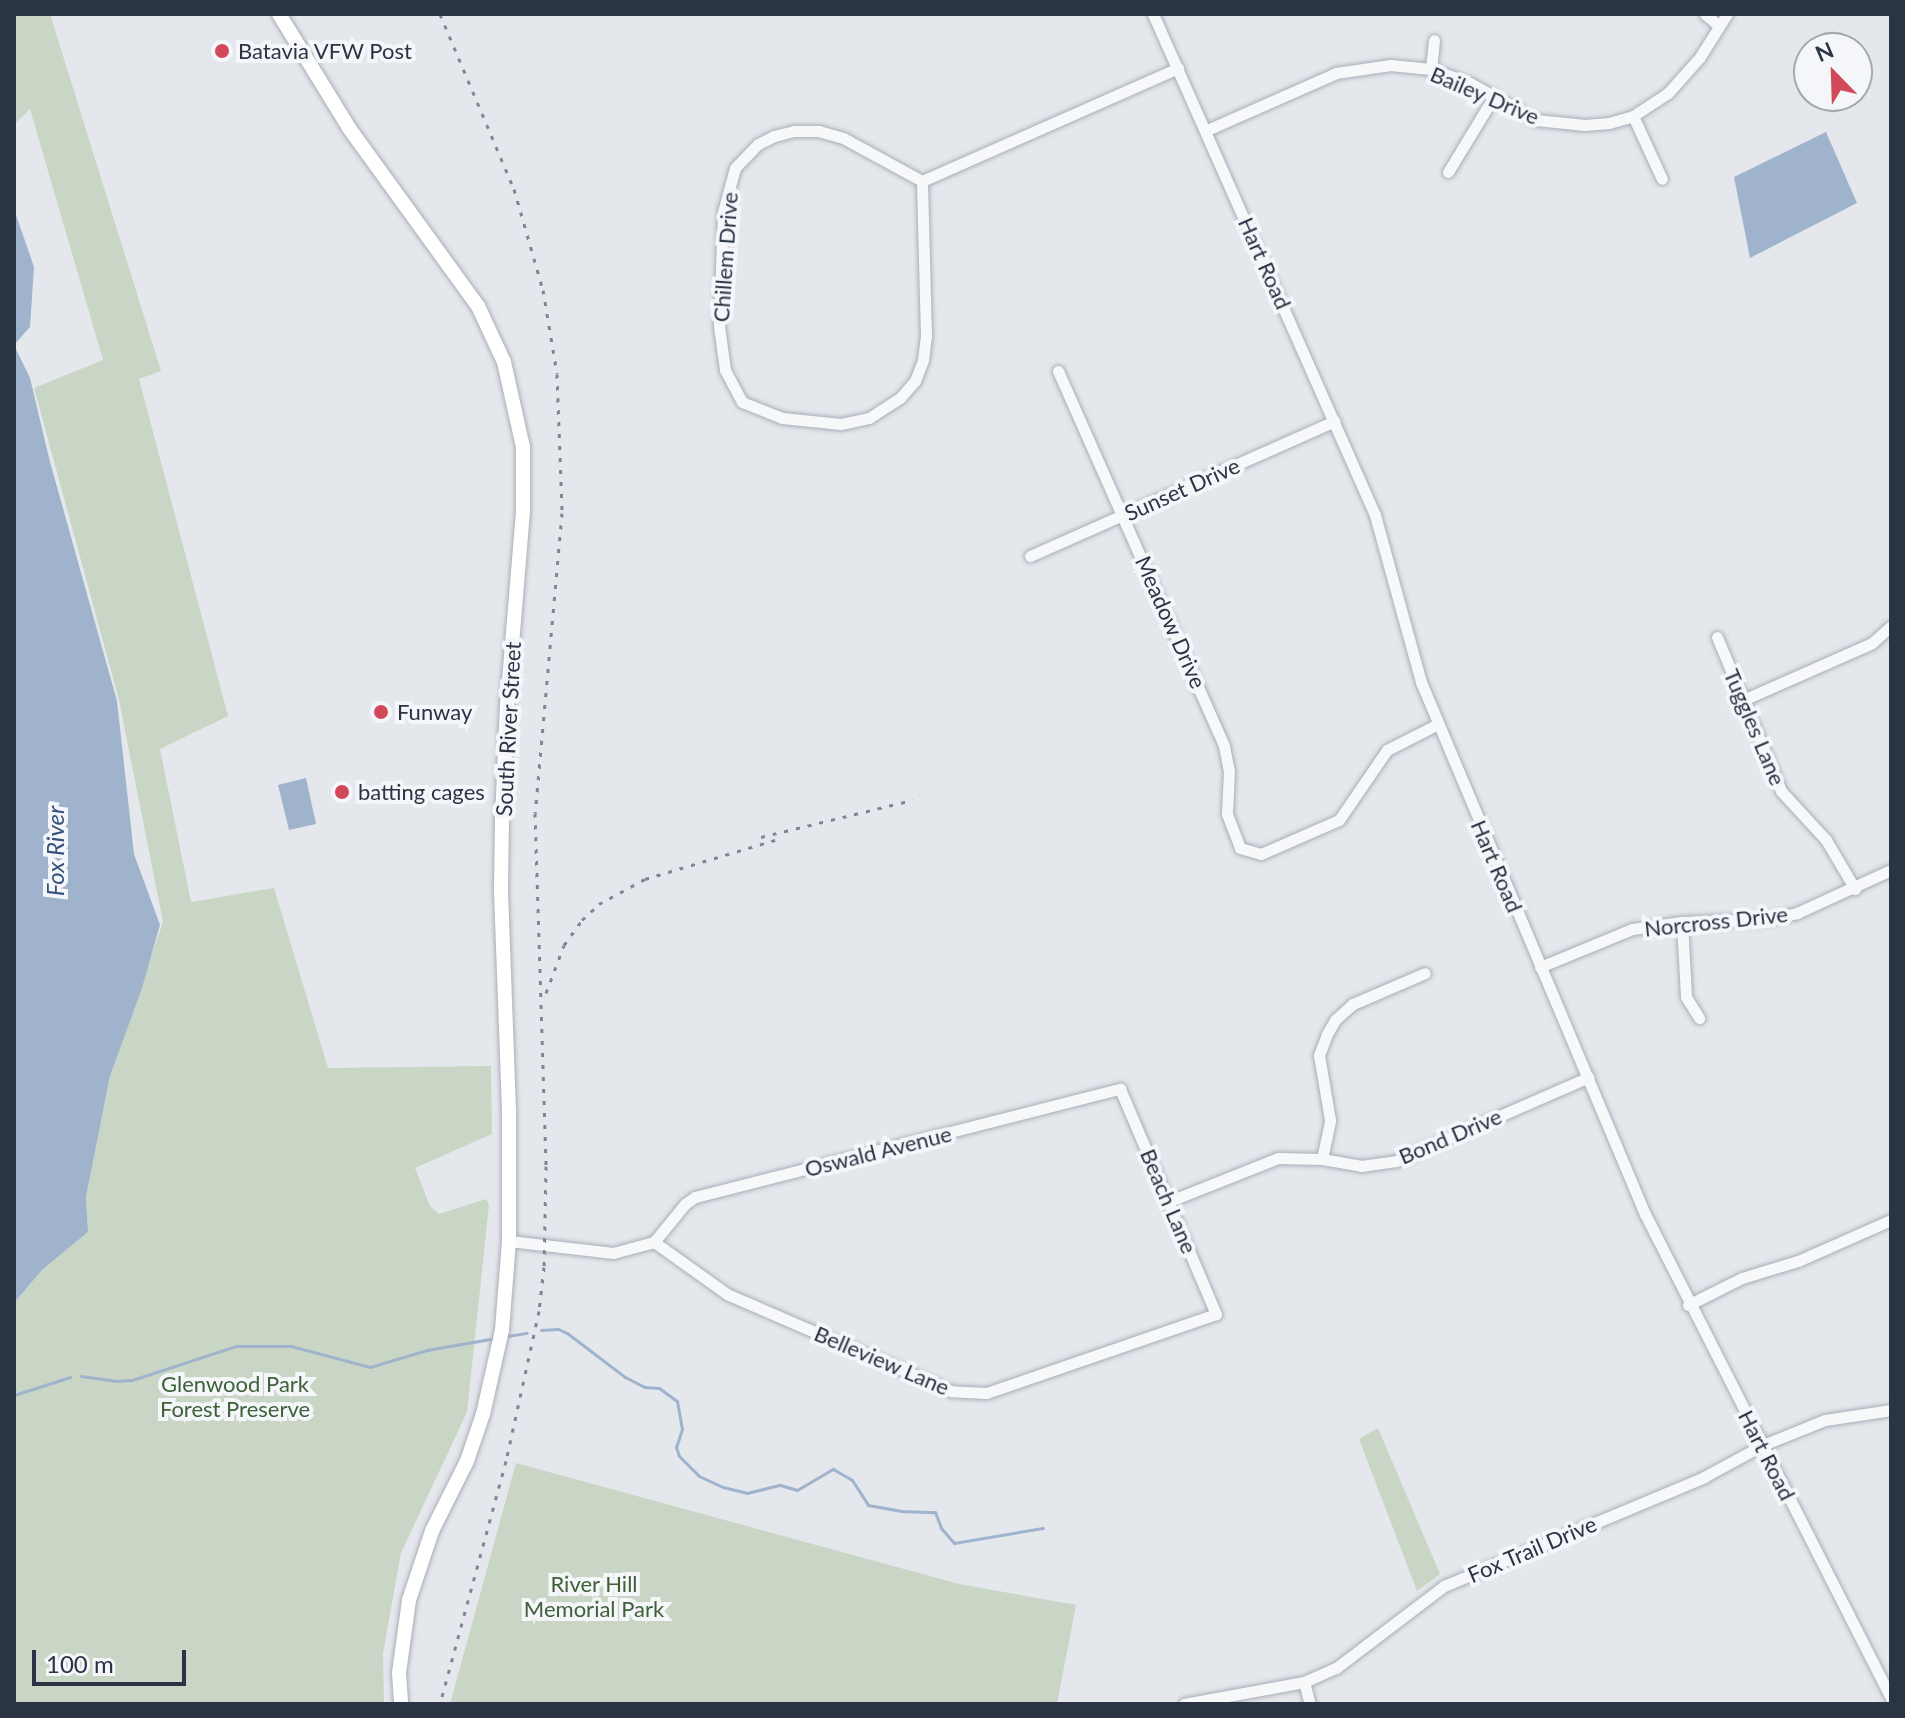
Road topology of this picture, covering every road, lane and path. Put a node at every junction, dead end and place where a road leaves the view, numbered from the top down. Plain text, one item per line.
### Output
1 (279, 14) edge
2 (1153, 14) edge
3 (1705, 14) edge
4 (1727, 14) edge
5 (1718, 25) junction
6 (1434, 40) dead end
7 (1178, 68) junction
8 (1431, 69) junction
9 (1493, 98) junction
10 (1633, 116) junction
11 (1207, 130) junction
12 (1448, 172) dead end
13 (1662, 179) dead end
14 (922, 181) junction
15 (1058, 371) dead end
16 (1334, 421) junction
17 (1124, 515) junction
18 (1030, 556) dead end
19 (1891, 626) edge
20 (1717, 637) dead end
21 (1743, 700) junction
22 (1438, 724) junction
23 (1891, 870) edge
24 (1855, 889) junction
25 (1682, 922) junction
26 (1540, 967) junction
27 (1425, 973) dead end
28 (1699, 1018) dead end
29 (1589, 1077) junction
30 (1120, 1089) joint
31 (1322, 1159) junction
32 (1170, 1201) junction
33 (1891, 1220) edge
34 (509, 1241) junction
35 (654, 1242) junction
36 (1688, 1305) junction
37 (1216, 1314) joint
38 (1891, 1410) edge
39 (1763, 1445) junction
40 (1304, 1682) junction
41 (1891, 1698) edge
42 (401, 1704) edge
43 (1184, 1704) edge
44 (1310, 1704) edge

1 - 34 main road, South River Street
2 - 7 street, Hart Road
3 - 5 street
4 - 5 street, Bailey Drive
5 - 10 street, Bailey Drive
6 - 8 street
7 - 11 street, Hart Road
7 - 14 street
8 - 9 street, Bailey Drive
8 - 11 street, Bailey Drive
9 - 10 street, Bailey Drive
9 - 12 street
10 - 13 street
11 - 16 street, Hart Road
14 - 14 street, Chillem Drive
15 - 17 street, Meadow Drive
16 - 17 street, Sunset Drive
16 - 22 street, Hart Road
17 - 18 street, Sunset Drive
17 - 22 street, Meadow Drive
19 - 21 street
20 - 21 street, Tuggles Lane
21 - 24 street, Tuggles Lane
22 - 26 street, Hart Road
23 - 24 street, Norcross Drive
24 - 25 street, Norcross Drive
25 - 26 street, Norcross Drive
25 - 28 street
26 - 29 street, Hart Road
27 - 31 street
29 - 31 street, Bond Drive
29 - 36 street, Hart Road
30 - 32 street, Beach Lane
30 - 35 street, Oswald Avenue
31 - 32 street, Bond Drive
32 - 37 street, Beach Lane
33 - 36 street
34 - 35 street
34 - 42 main road, South River Street
35 - 37 street, Belleview Lane
36 - 39 street, Hart Road
38 - 39 street, Fox Trail Drive
39 - 40 street, Fox Trail Drive
39 - 41 street, Hart Road
40 - 43 street, Fox Trail Drive
40 - 44 street

